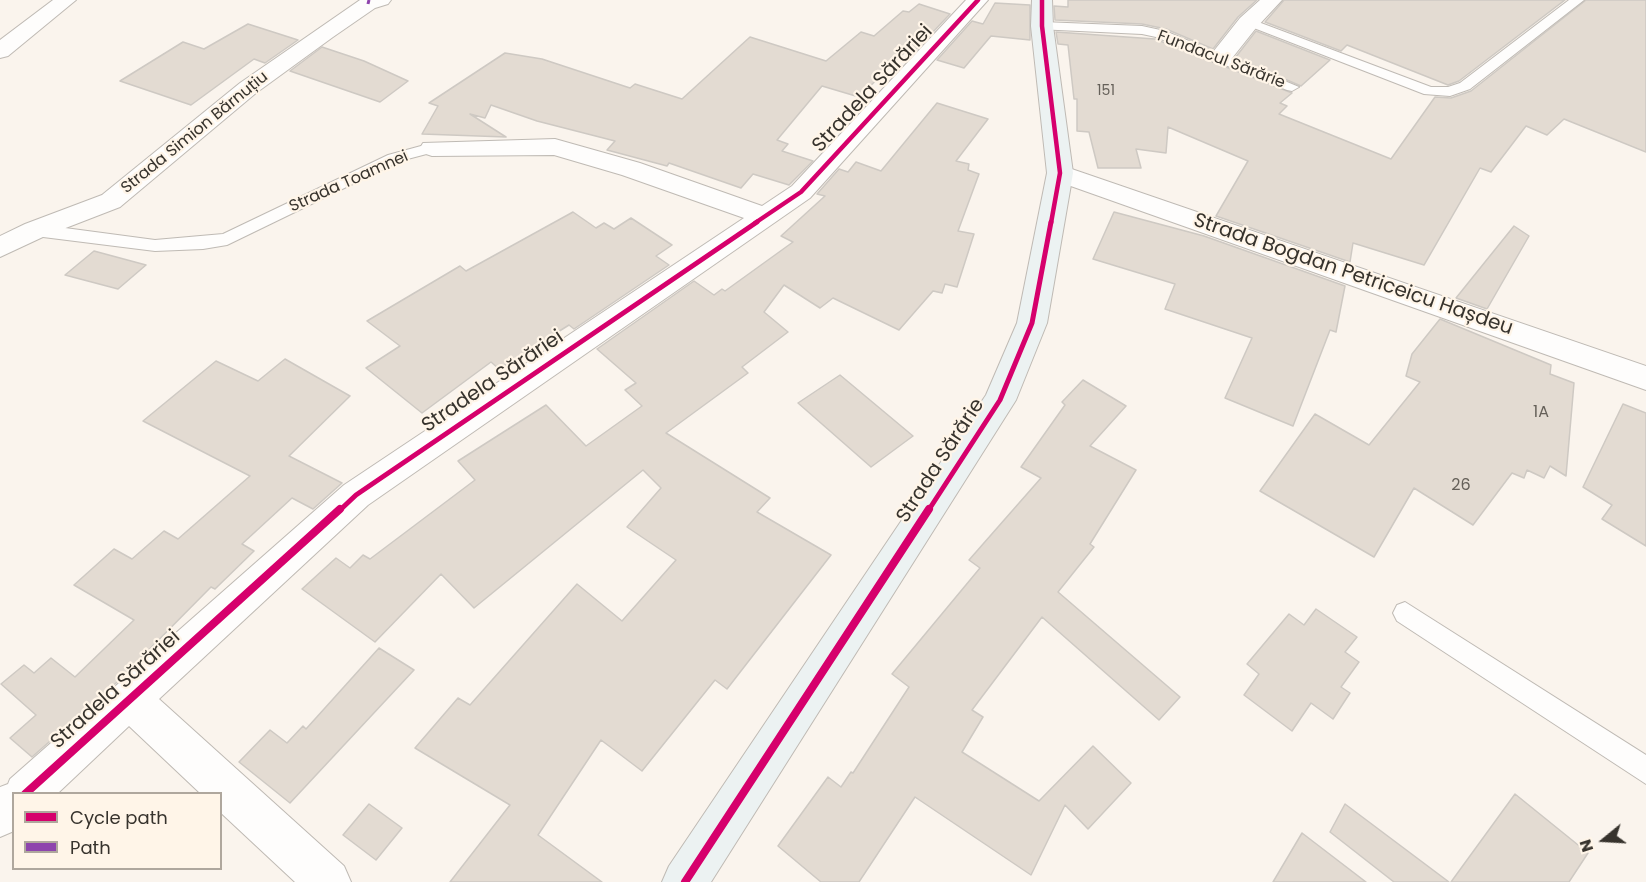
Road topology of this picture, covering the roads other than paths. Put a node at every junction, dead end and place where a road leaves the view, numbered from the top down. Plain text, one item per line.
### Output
1 (66, 0) edge
2 (381, 0) edge
3 (978, 0) edge
4 (1272, 0) edge
5 (1577, 0) edge
6 (1042, 13) edge
7 (1248, 23) junction
8 (0, 51) edge
9 (1221, 57) junction
10 (1292, 87) dead end
11 (432, 148) joint
12 (1060, 173) junction
13 (767, 217) junction
14 (0, 222) edge
15 (35, 230) junction
16 (0, 248) edge
17 (1646, 378) edge
18 (1405, 612) dead end
19 (131, 701) junction
20 (1646, 771) edge
21 (27, 792) edge
22 (12, 805) edge
23 (0, 815) edge
24 (328, 882) edge
25 (685, 882) edge

1 - 8 street
2 - 15 street, Strada Simion Bărnuțiu
3 - 13 street, Stradela Sărăriei
4 - 7 street
5 - 7 lane
6 - 9 lane, Fundacul Sărărie
6 - 12 street, Strada Sărărie
7 - 9 street
9 - 10 lane, Fundacul Sărărie
11 - 13 street, Strada Toamnei
11 - 15 lane, Strada Toamnei
12 - 17 street, Strada Bogdan Petriceicu Hașdeu
12 - 25 street, Strada Sărărie
13 - 19 street, Stradela Sărăriei
14 - 15 street
15 - 16 street, Strada Simion Bărnuțiu
18 - 20 lane
19 - 21 street, Stradela Sărăriei
19 - 24 street
22 - 23 street

